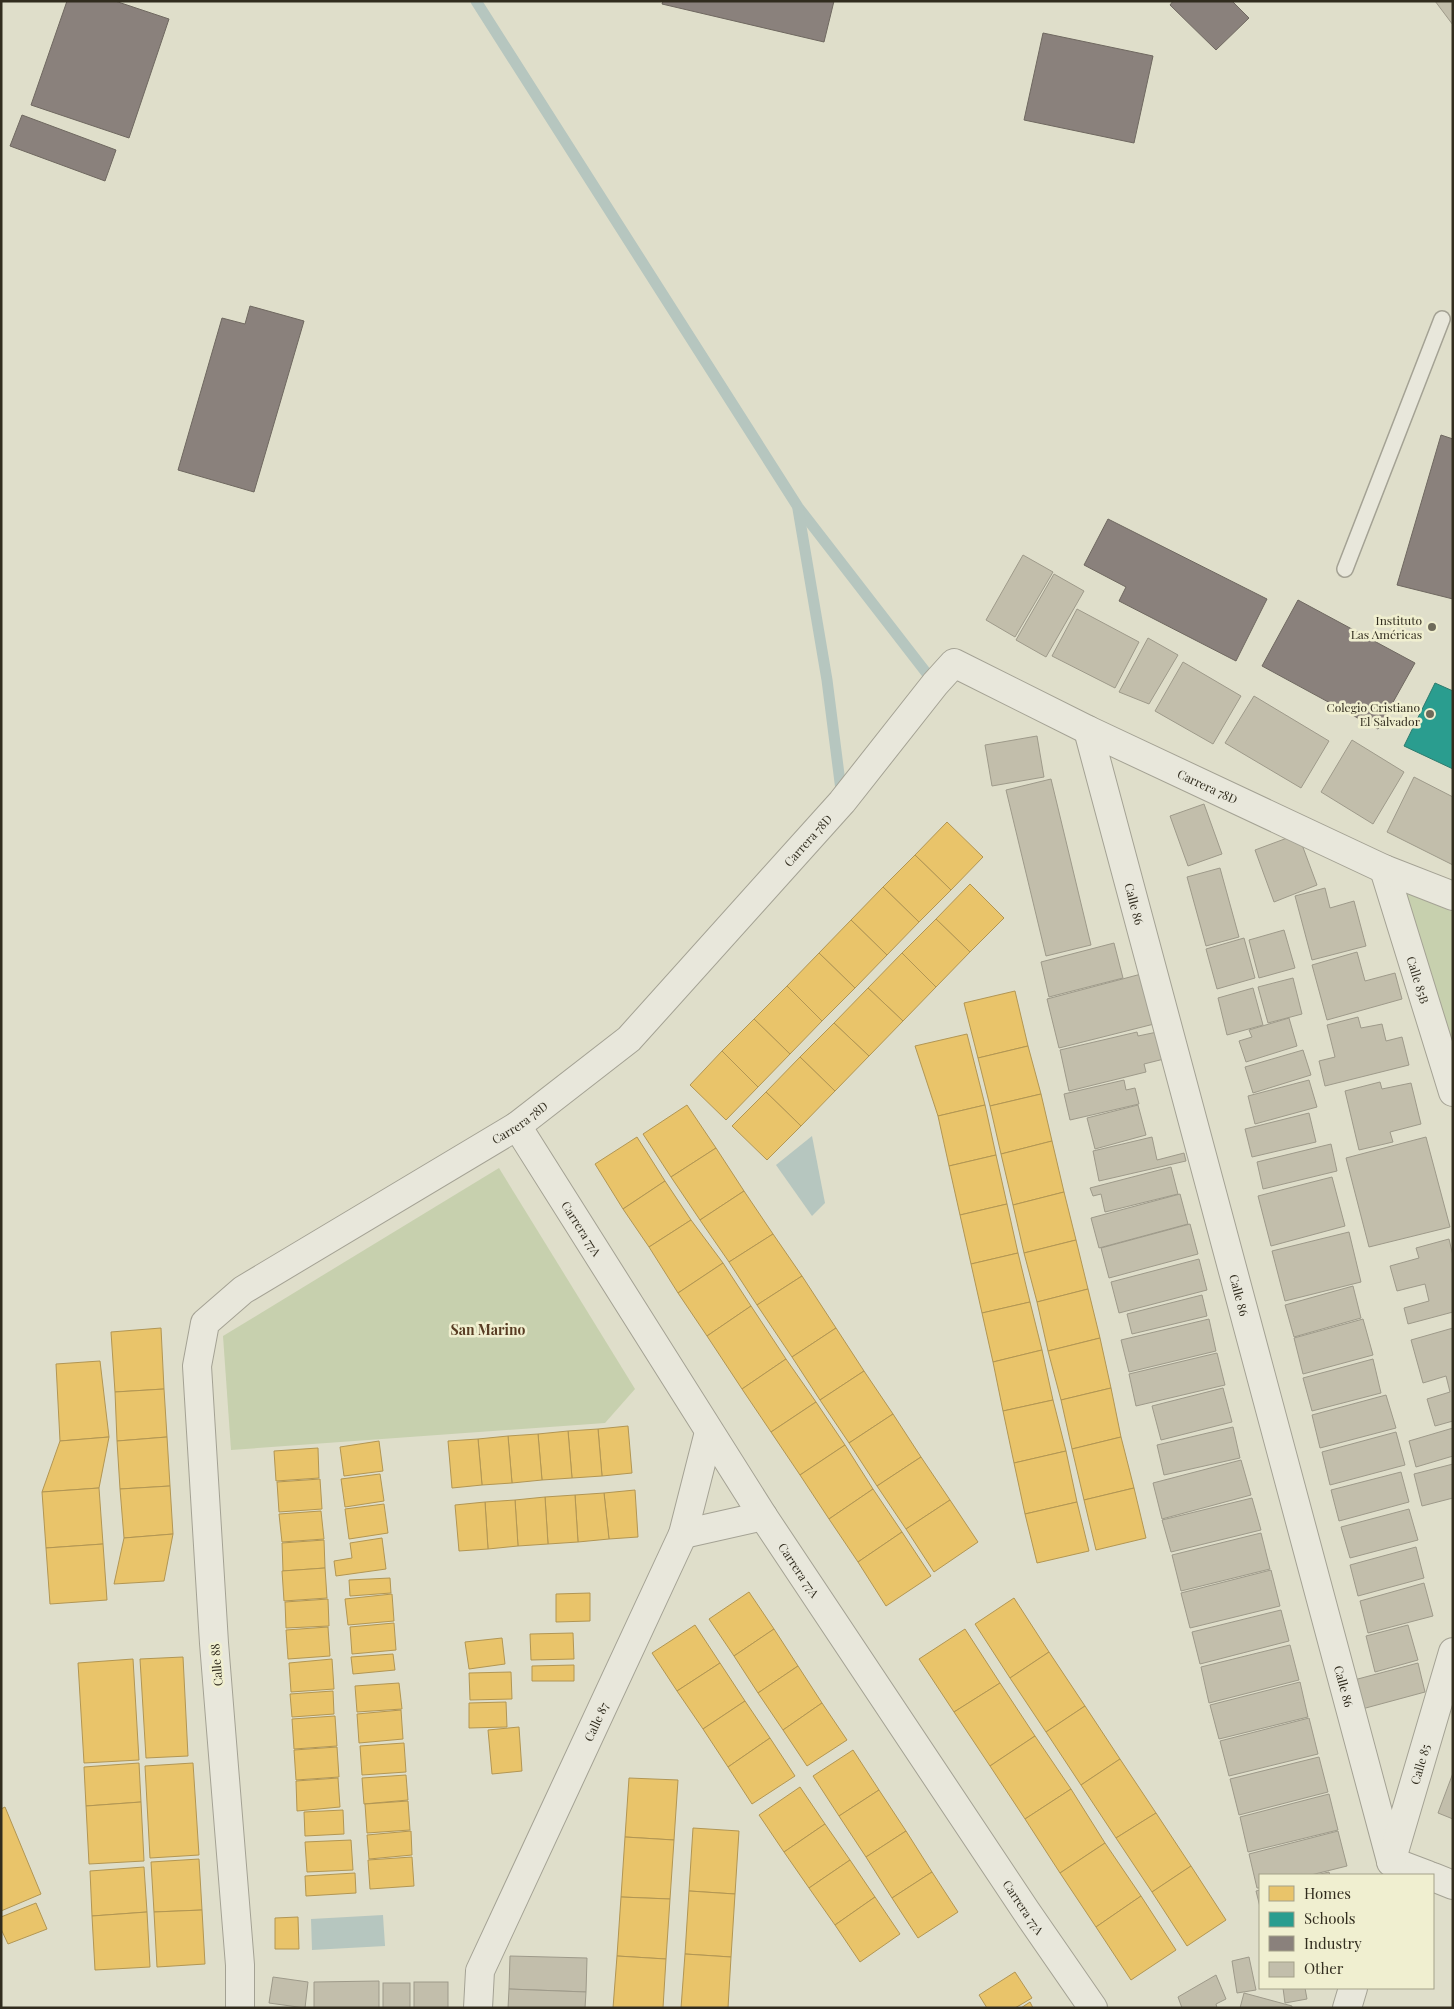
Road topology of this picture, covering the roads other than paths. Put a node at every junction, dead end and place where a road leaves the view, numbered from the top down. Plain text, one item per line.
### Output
1 (1442, 319) dead end
2 (1344, 569) dead end
3 (1088, 730) junction
4 (1384, 869) junction
5 (1453, 896) edge
6 (1453, 1092) edge
7 (517, 1126) junction
8 (204, 1323) joint
9 (708, 1432) junction
10 (763, 1516) junction
11 (683, 1534) junction
12 (1453, 1652) edge
13 (1389, 1868) edge
14 (1422, 1874) edge
15 (1434, 1877) edge
16 (1453, 1885) edge
17 (1353, 1989) edge
18 (240, 2008) edge
19 (478, 2008) edge
20 (1093, 2008) edge
21 (1347, 2008) edge

1 - 2 lane
3 - 4 street, Carrera 78D
3 - 7 street, Carrera 78D
3 - 13 street, Calle 86
4 - 5 street, Carrera 78D
4 - 6 street, Calle 85B
7 - 8 street, Carrera 78D
7 - 9 street, Carrera 77A
8 - 18 street, Calle 88
9 - 10 street, Carrera 77A
9 - 11 street, Calle 87
10 - 11 street
10 - 20 street, Carrera 77A
11 - 19 street, Calle 87
12 - 13 street, Calle 85
13 - 14 street
15 - 16 street
17 - 21 street

